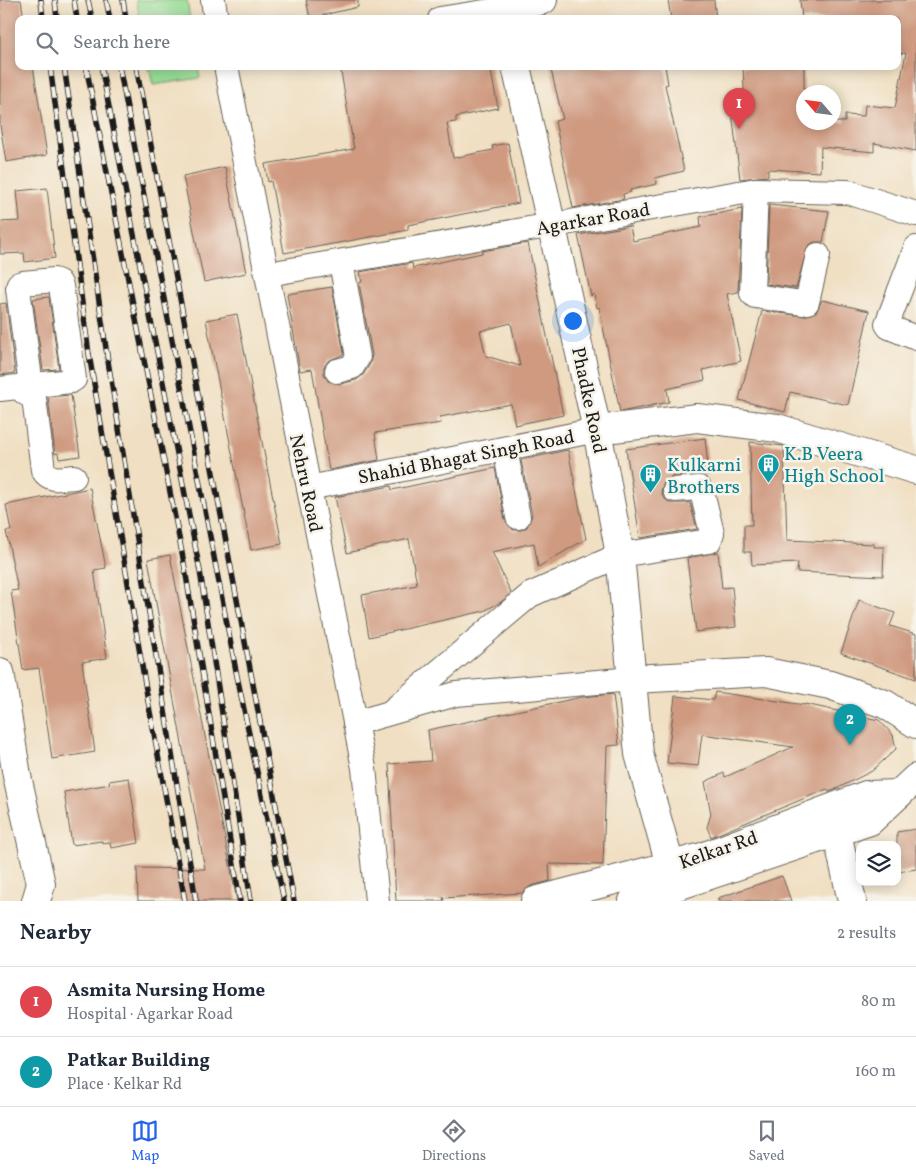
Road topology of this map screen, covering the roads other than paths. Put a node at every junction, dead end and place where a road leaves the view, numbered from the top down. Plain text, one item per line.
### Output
1 (213, 0) edge
2 (543, 0) edge
3 (503, 9) edge
4 (215, 15) edge
5 (465, 15) edge
6 (227, 70) edge
7 (517, 70) edge
8 (756, 190) junction
9 (916, 214) edge
10 (553, 225) junction
11 (916, 248) edge
12 (818, 255) dead end
13 (341, 262) junction
14 (268, 274) junction
15 (0, 286) edge
16 (908, 293) edge
17 (916, 338) edge
18 (337, 371) dead end
19 (17, 387) edge
20 (597, 430) junction
21 (505, 448) junction
22 (916, 470) edge
23 (74, 477) dead end
24 (309, 488) junction
25 (674, 490) dead end
26 (518, 517) dead end
27 (620, 555) junction
28 (0, 672) edge
29 (633, 679) junction
30 (391, 712) junction
31 (355, 723) junction
32 (916, 724) edge
33 (9, 776) edge
34 (908, 786) edge
35 (837, 834) junction
36 (670, 866) junction
37 (42, 895) edge
38 (377, 901) edge
39 (535, 901) edge
40 (633, 901) edge
41 (852, 901) edge

1 - 4 street
2 - 3 street
3 - 5 street
6 - 14 street, Nehru Road
7 - 10 street, Phadke Road
8 - 9 street, Agarkar Road
8 - 10 street, Agarkar Road
8 - 12 street
10 - 13 street, Agarkar Road
10 - 20 street, Phadke Road
11 - 16 street
13 - 14 street, Agarkar Road
13 - 18 street
14 - 24 street, Nehru Road
15 - 19 street
16 - 17 street
19 - 23 street
20 - 21 street, Shahid Bhagat Singh Road
20 - 22 street, Shahid Bhagat Singh Road
20 - 27 street, Phadke Road
21 - 24 street, Shahid Bhagat Singh Road
21 - 26 street
24 - 31 street, Nehru Road
25 - 27 street
27 - 29 street, Phadke Road
27 - 30 street
28 - 33 street
29 - 30 street
29 - 32 street
29 - 36 street, Phadke Road
30 - 31 street
31 - 38 street, Nehru Road
33 - 37 street
34 - 35 street, Kelkar Rd
34 - 36 street, Kelkar Rd
35 - 40 street, Kelkar Rd
35 - 41 street
36 - 39 street, Kelkar Rd

